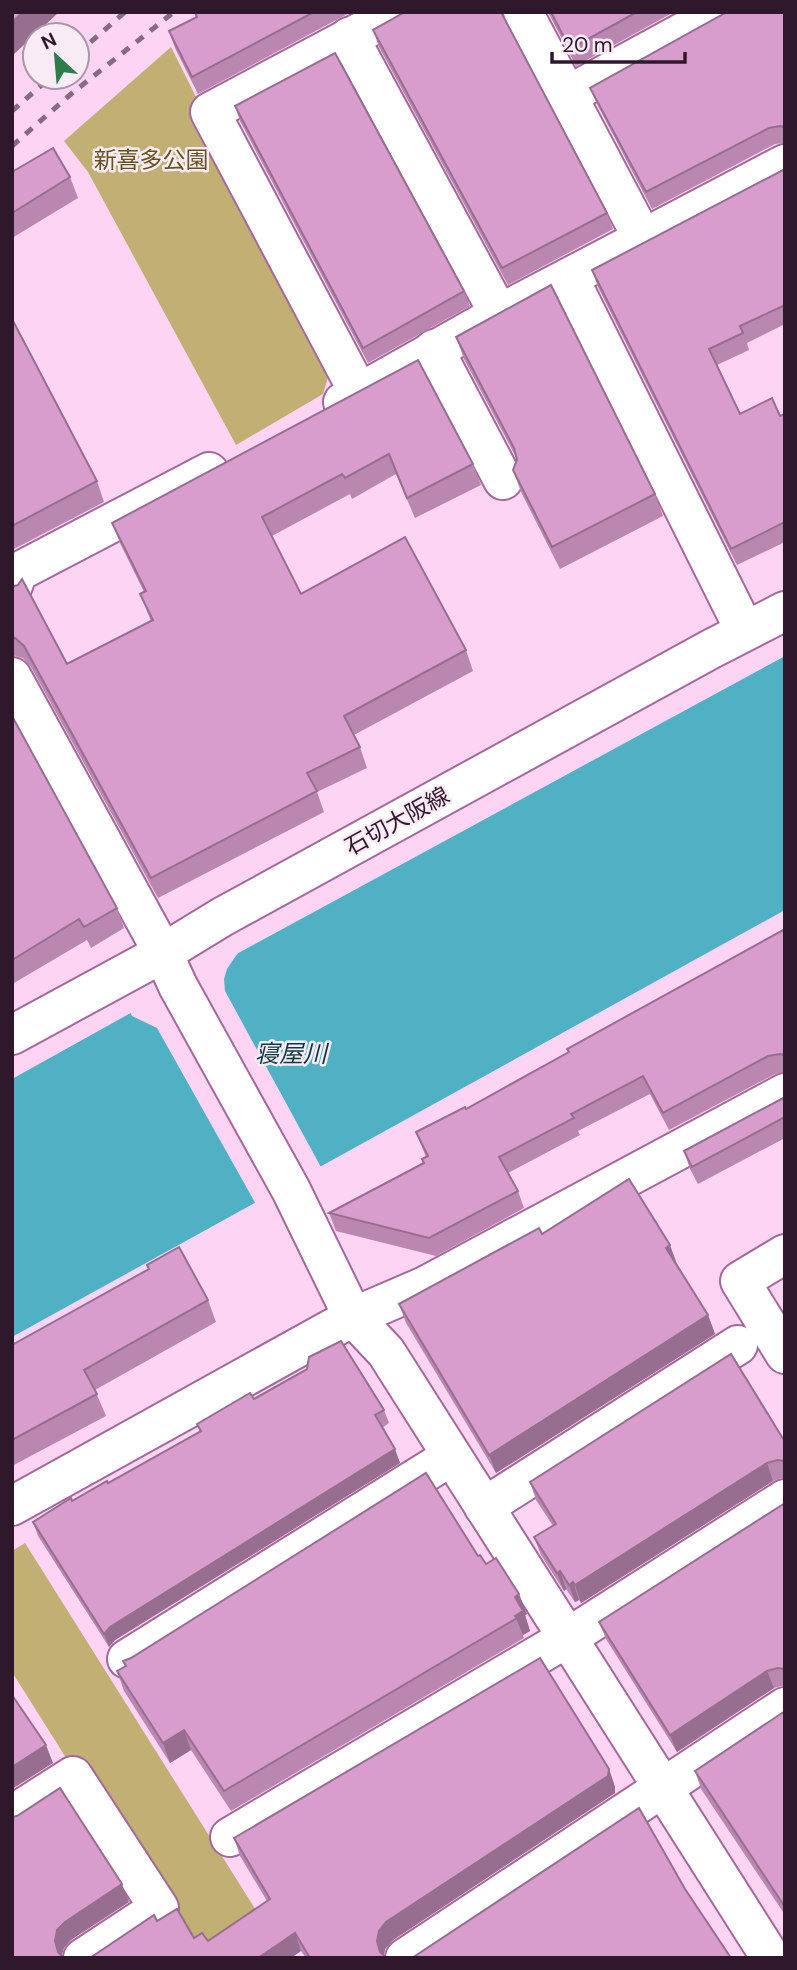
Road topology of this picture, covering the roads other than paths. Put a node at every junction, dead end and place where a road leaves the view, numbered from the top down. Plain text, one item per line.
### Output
1 (398, 12) edge
2 (523, 12) edge
3 (720, 12) edge
4 (349, 37) junction
5 (568, 94) junction
6 (785, 164) edge
7 (642, 237) junction
8 (569, 278) junction
9 (499, 314) junction
10 (433, 349) junction
11 (359, 393) junction
12 (310, 419) edge
13 (237, 457) edge
14 (502, 480) dead end
15 (14, 573) edge
16 (785, 611) edge
17 (745, 631) junction
18 (12, 677) edge
19 (169, 967) junction
20 (12, 1035) edge
21 (785, 1093) edge
22 (785, 1254) edge
23 (353, 1317) junction
24 (738, 1345) dead end
25 (785, 1354) edge
26 (450, 1457) junction
27 (785, 1499) edge
28 (12, 1506) edge
29 (484, 1507) junction
30 (567, 1638) junction
31 (127, 1660) edge
32 (785, 1707) edge
33 (662, 1786) junction
34 (12, 1815) edge
35 (230, 1837) dead end
36 (767, 1950) edge
37 (83, 1958) edge
38 (405, 1958) edge

1 - 4 street
2 - 5 street
3 - 5 street
4 - 9 street
4 - 11 street
5 - 7 street
6 - 7 street
7 - 8 street
8 - 9 street
8 - 17 street
9 - 10 street
10 - 11 street
10 - 14 street
11 - 12 street
13 - 15 street
16 - 17 street, 石切大阪線
17 - 19 street, 石切大阪線
18 - 19 street
19 - 20 street, 石切大阪線
19 - 23 street
21 - 23 street
22 - 25 street
23 - 26 street
23 - 28 street
24 - 29 street
26 - 29 street
26 - 31 street
27 - 30 street
29 - 30 street
30 - 33 street
30 - 35 street
32 - 33 street
33 - 36 street
33 - 38 street
34 - 37 street

